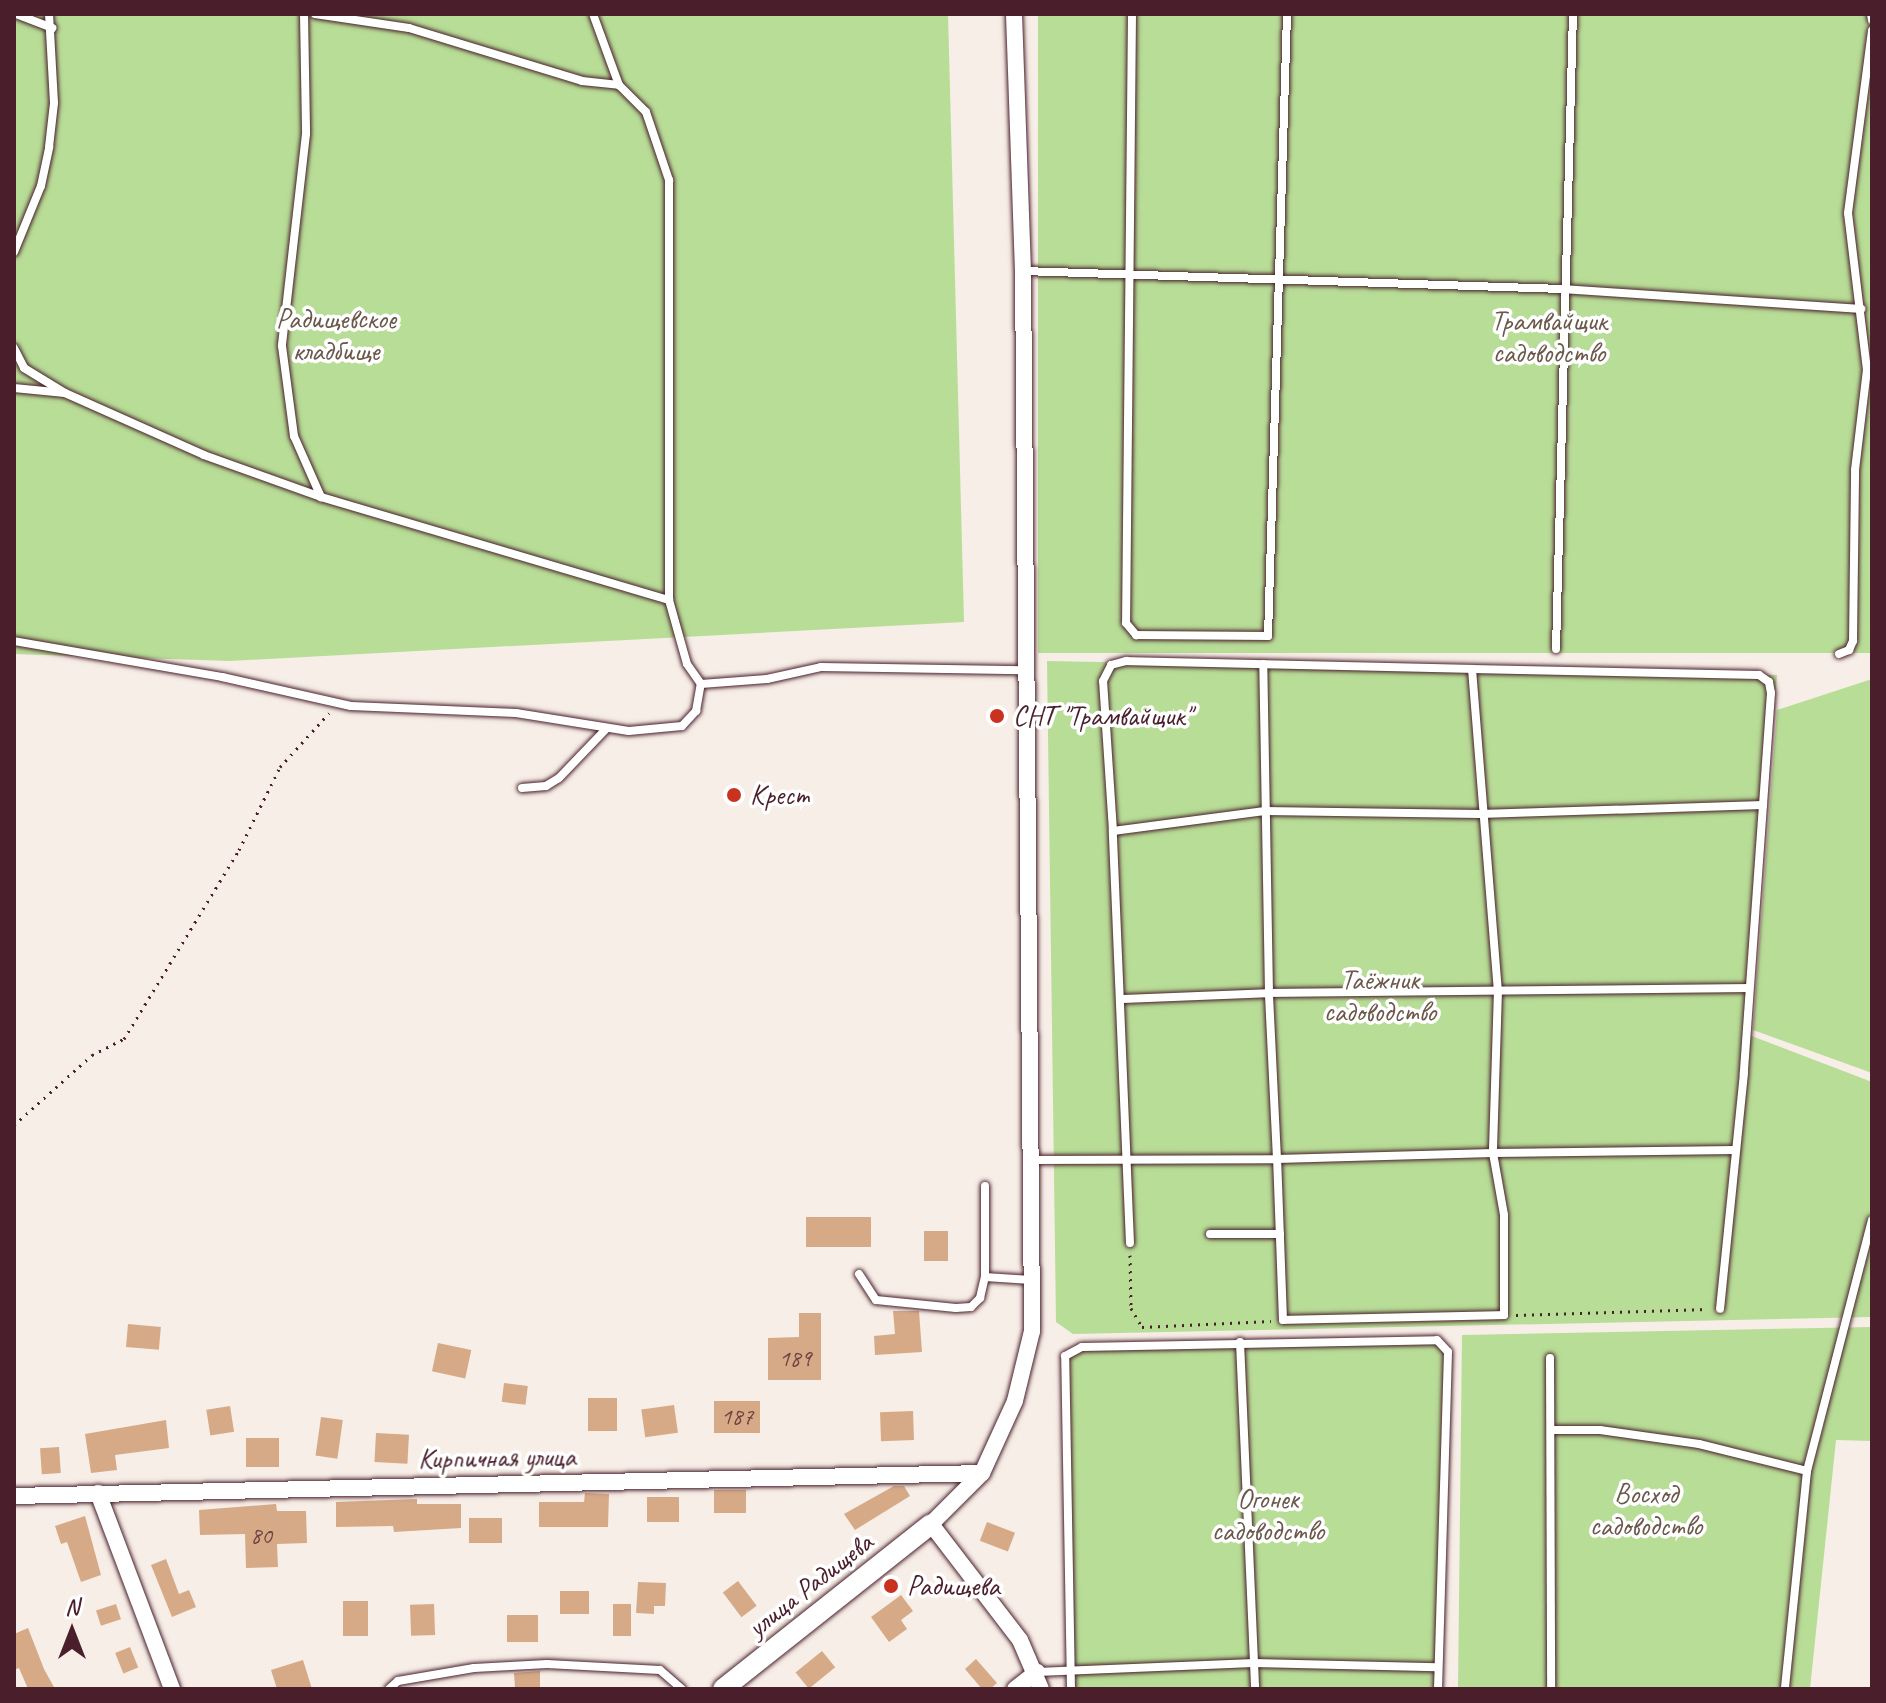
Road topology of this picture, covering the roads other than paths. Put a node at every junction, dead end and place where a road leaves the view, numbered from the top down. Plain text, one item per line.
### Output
1 (16, 14) edge
2 (49, 14) edge
3 (304, 14) edge
4 (315, 14) edge
5 (593, 14) edge
6 (1014, 14) edge
7 (1132, 14) edge
8 (1287, 14) edge
9 (1573, 14) edge
10 (1871, 14) edge
11 (1872, 20) edge
12 (52, 28) junction
13 (1872, 31) edge
14 (619, 85) junction
15 (16, 232) edge
16 (14, 252) edge
17 (1023, 271) junction
18 (1130, 273) junction
19 (1280, 277) junction
20 (1562, 289) junction
21 (1861, 309) junction
22 (14, 348) edge
23 (14, 388) edge
24 (65, 393) junction
25 (321, 497) junction
26 (669, 600) junction
27 (14, 641) edge
28 (1556, 649) dead end
29 (1839, 654) dead end
30 (1263, 664) junction
31 (1472, 669) junction
32 (1023, 670) junction
33 (701, 684) junction
34 (607, 728) junction
35 (522, 788) dead end
36 (1763, 805) junction
37 (1265, 811) junction
38 (1480, 814) junction
39 (1113, 831) junction
40 (1747, 988) junction
41 (1498, 990) junction
42 (1269, 993) junction
43 (1121, 999) junction
44 (1735, 1150) junction
45 (1493, 1153) junction
46 (1277, 1159) junction
47 (1030, 1160) junction
48 (1129, 1160) junction
49 (985, 1186) dead end
50 (1872, 1220) edge
51 (1210, 1234) dead end
52 (1280, 1234) junction
53 (1130, 1243) road end
54 (859, 1274) dead end
55 (985, 1277) junction
56 (1031, 1280) junction
57 (1720, 1309) road end
58 (1240, 1342) junction
59 (1550, 1358) dead end
60 (1551, 1430) junction
61 (1807, 1471) junction
62 (982, 1473) junction
63 (98, 1493) junction
64 (14, 1496) edge
65 (931, 1524) junction
66 (1254, 1663) junction
67 (1437, 1667) junction
68 (1070, 1671) junction
69 (1039, 1681) edge
70 (172, 1689) edge
71 (389, 1689) edge
72 (682, 1689) edge
73 (723, 1689) edge
74 (1015, 1689) edge
75 (1071, 1689) edge
76 (1255, 1689) edge
77 (1438, 1689) edge
78 (1551, 1689) edge
79 (1785, 1689) edge

1 - 12 lane
2 - 12 lane
3 - 25 lane
4 - 14 lane
5 - 14 lane
6 - 17 street
7 - 18 lane
8 - 19 lane
9 - 20 lane
10 - 11 lane
12 - 15 lane
13 - 21 lane
14 - 26 lane
15 - 16 lane
17 - 18 lane
17 - 32 street
18 - 19 lane
18 - 19 lane
19 - 20 lane
20 - 21 lane
20 - 28 lane
21 - 29 lane
22 - 24 lane
23 - 24 lane
24 - 25 lane
25 - 26 lane
26 - 33 lane
27 - 34 lane
30 - 31 lane
30 - 37 lane
30 - 39 lane
31 - 36 lane
31 - 38 lane
32 - 33 lane
32 - 47 street
33 - 34 lane
34 - 35 lane
36 - 38 lane
36 - 40 lane
37 - 38 lane
37 - 39 lane
37 - 42 lane
38 - 41 lane
39 - 43 lane
40 - 41 lane
40 - 44 lane
41 - 42 lane
41 - 45 lane
42 - 43 lane
42 - 46 lane
43 - 48 lane
44 - 45 lane
44 - 57 lane
45 - 46 lane
45 - 52 lane
46 - 48 lane
46 - 52 lane
47 - 48 lane
47 - 56 street
48 - 53 lane
49 - 55 lane
50 - 61 lane
51 - 52 lane
54 - 55 lane
55 - 56 lane
56 - 62 street
58 - 66 lane
58 - 67 lane
58 - 68 lane
59 - 60 lane
60 - 61 lane
60 - 78 lane
61 - 79 lane
62 - 63 street, Кирпичная улица
62 - 65 street
63 - 64 street, Кирпичная улица
63 - 70 street
65 - 69 street
65 - 73 street, улица Радищева
66 - 67 lane
66 - 68 lane
66 - 76 lane
67 - 77 lane
68 - 69 lane
68 - 75 lane
69 - 74 street
71 - 72 lane

